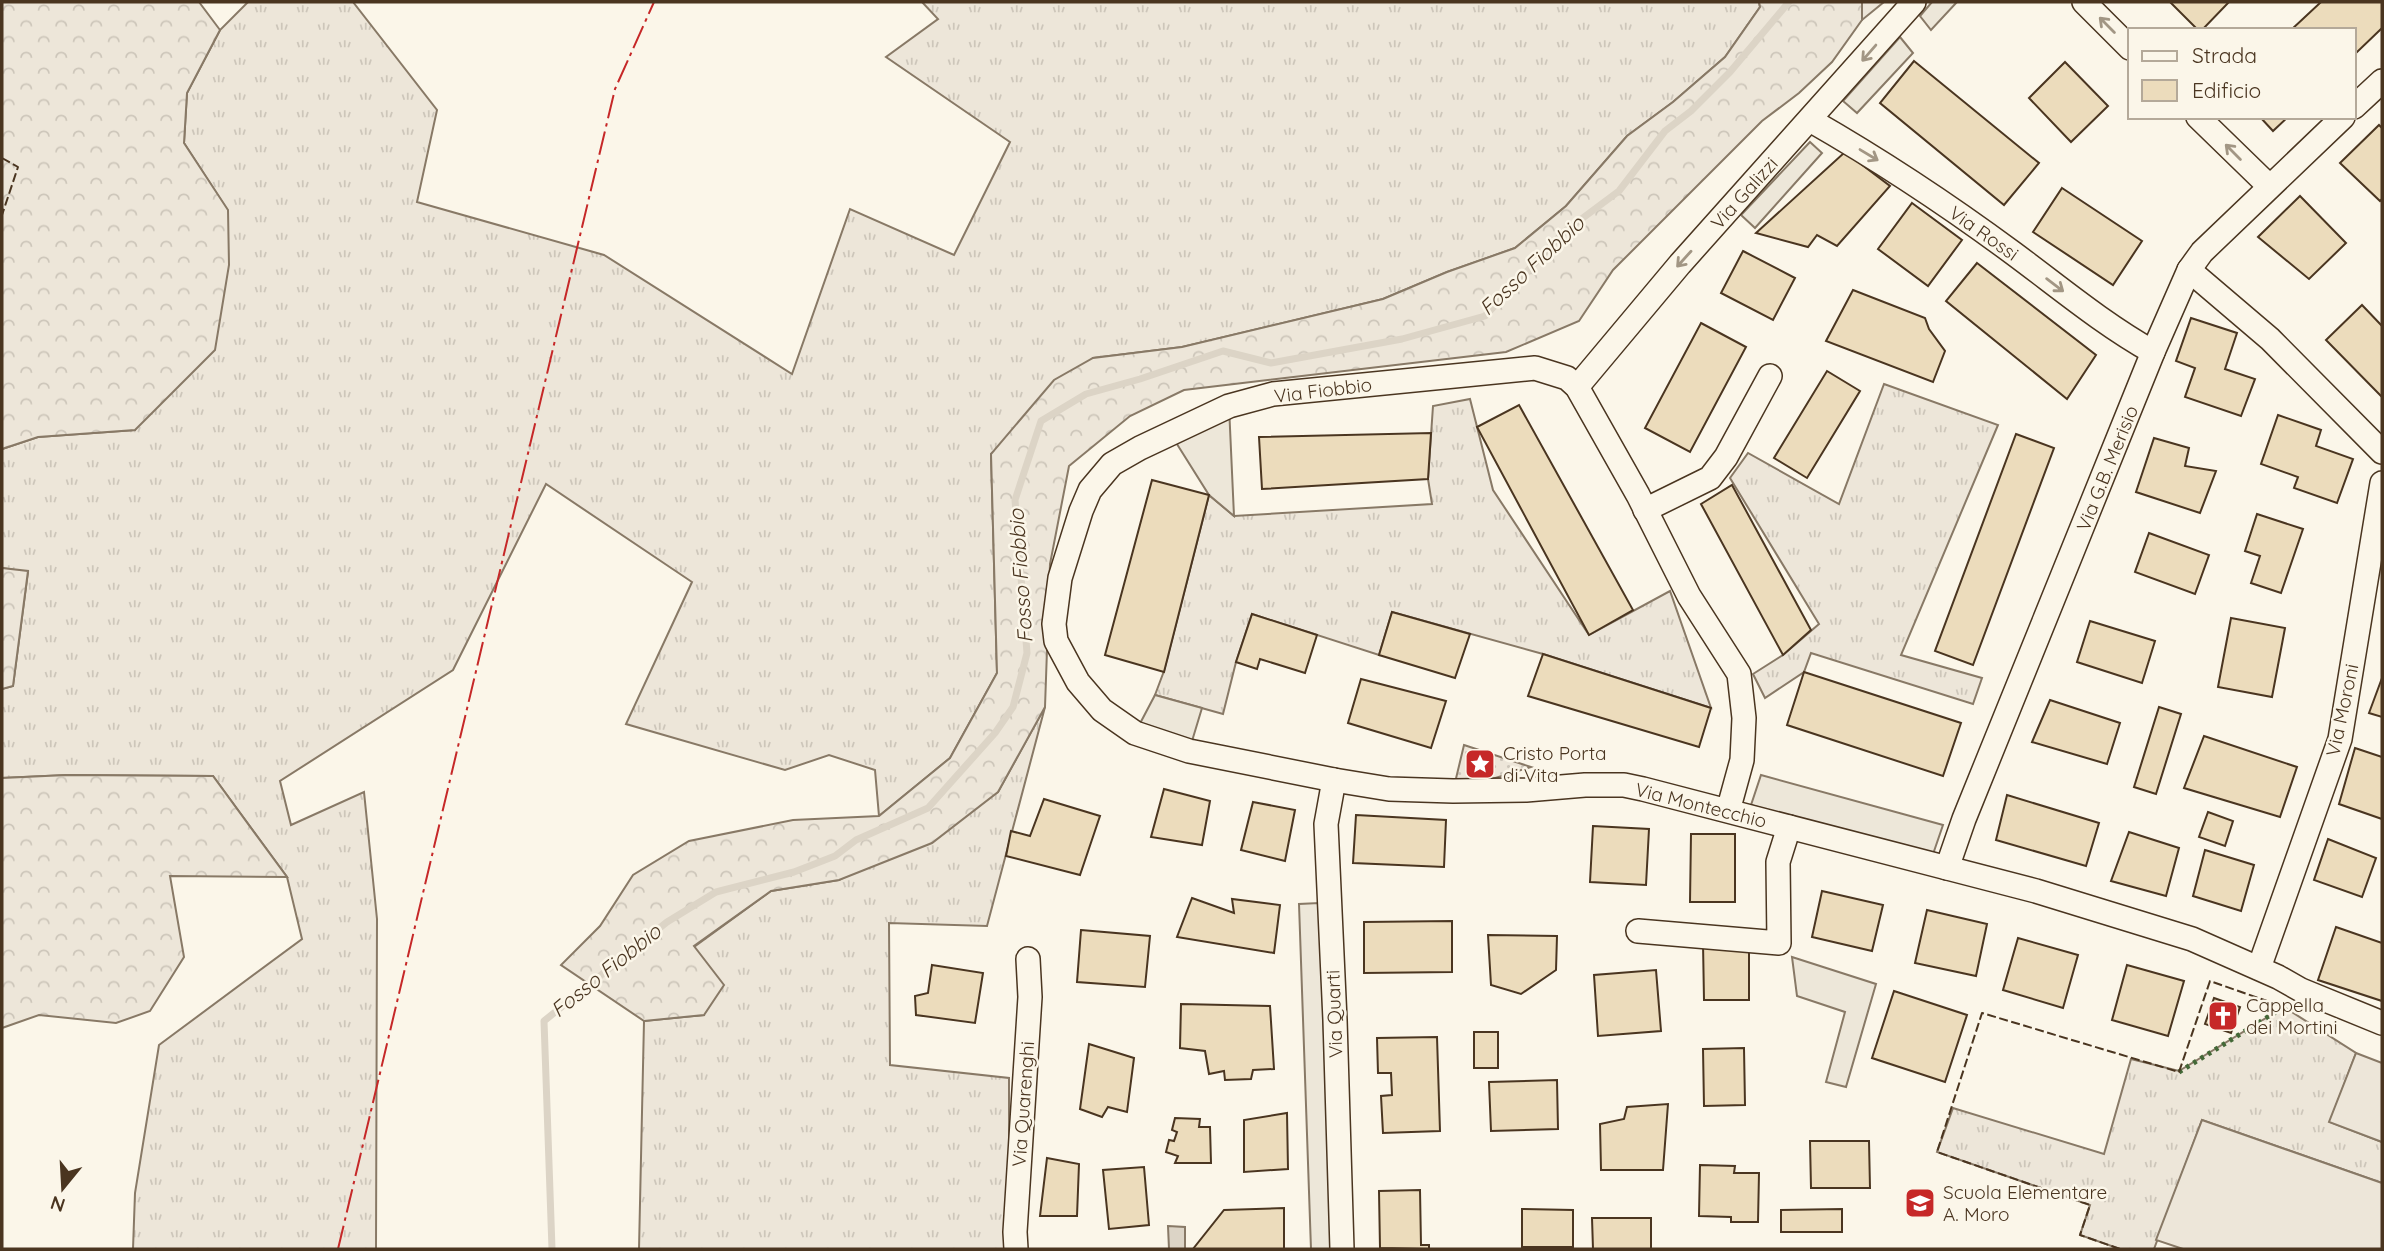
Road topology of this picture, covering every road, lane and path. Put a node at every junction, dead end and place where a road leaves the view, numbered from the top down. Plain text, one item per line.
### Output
1 (1914, 2) edge
2 (2084, 2) edge
3 (2128, 46) edge
4 (2382, 81) edge
5 (2356, 105) edge
6 (2200, 119) edge
7 (2341, 119) edge
8 (1810, 120) junction
9 (2269, 186) junction
10 (2189, 270) junction
11 (2153, 352) junction
12 (1770, 376) dead end
13 (1577, 387) junction
14 (2382, 452) edge
15 (2382, 484) edge
16 (1645, 510) junction
17 (1054, 624) joint
18 (1334, 780) junction
19 (1728, 811) junction
20 (1789, 827) junction
21 (1947, 868) junction
22 (1638, 931) dead end
23 (1028, 959) dead end
24 (2259, 968) junction
25 (2382, 1023) edge
26 (1016, 1249) edge
27 (1342, 1249) edge

1 -> 8 street, Via Galizzi
3 -> 2 street
4 - 5 street
9 -> 6 street
7 - 9 street, Via G.B. Merisio
8 -> 11 street, Via Rossi
8 -> 13 street, Via Galizzi
9 - 10 street, Via G.B. Merisio
10 - 11 street, Via G.B. Merisio
10 - 14 street
11 - 21 street, Via G.B. Merisio
12 - 16 street
13 - 16 street
13 - 17 street, Via Fiobbio
15 - 24 street, Via Moroni
16 - 19 street
17 - 18 street, Via Montecchio
18 - 19 street, Via Montecchio
18 - 27 street, Via Quarti
19 - 20 street, Via Montecchio
20 - 21 street, Via Montecchio
20 - 22 street
21 - 24 street, Via Montecchio
23 - 26 street, Via Quarenghi
24 - 25 street, Via Montecchio

